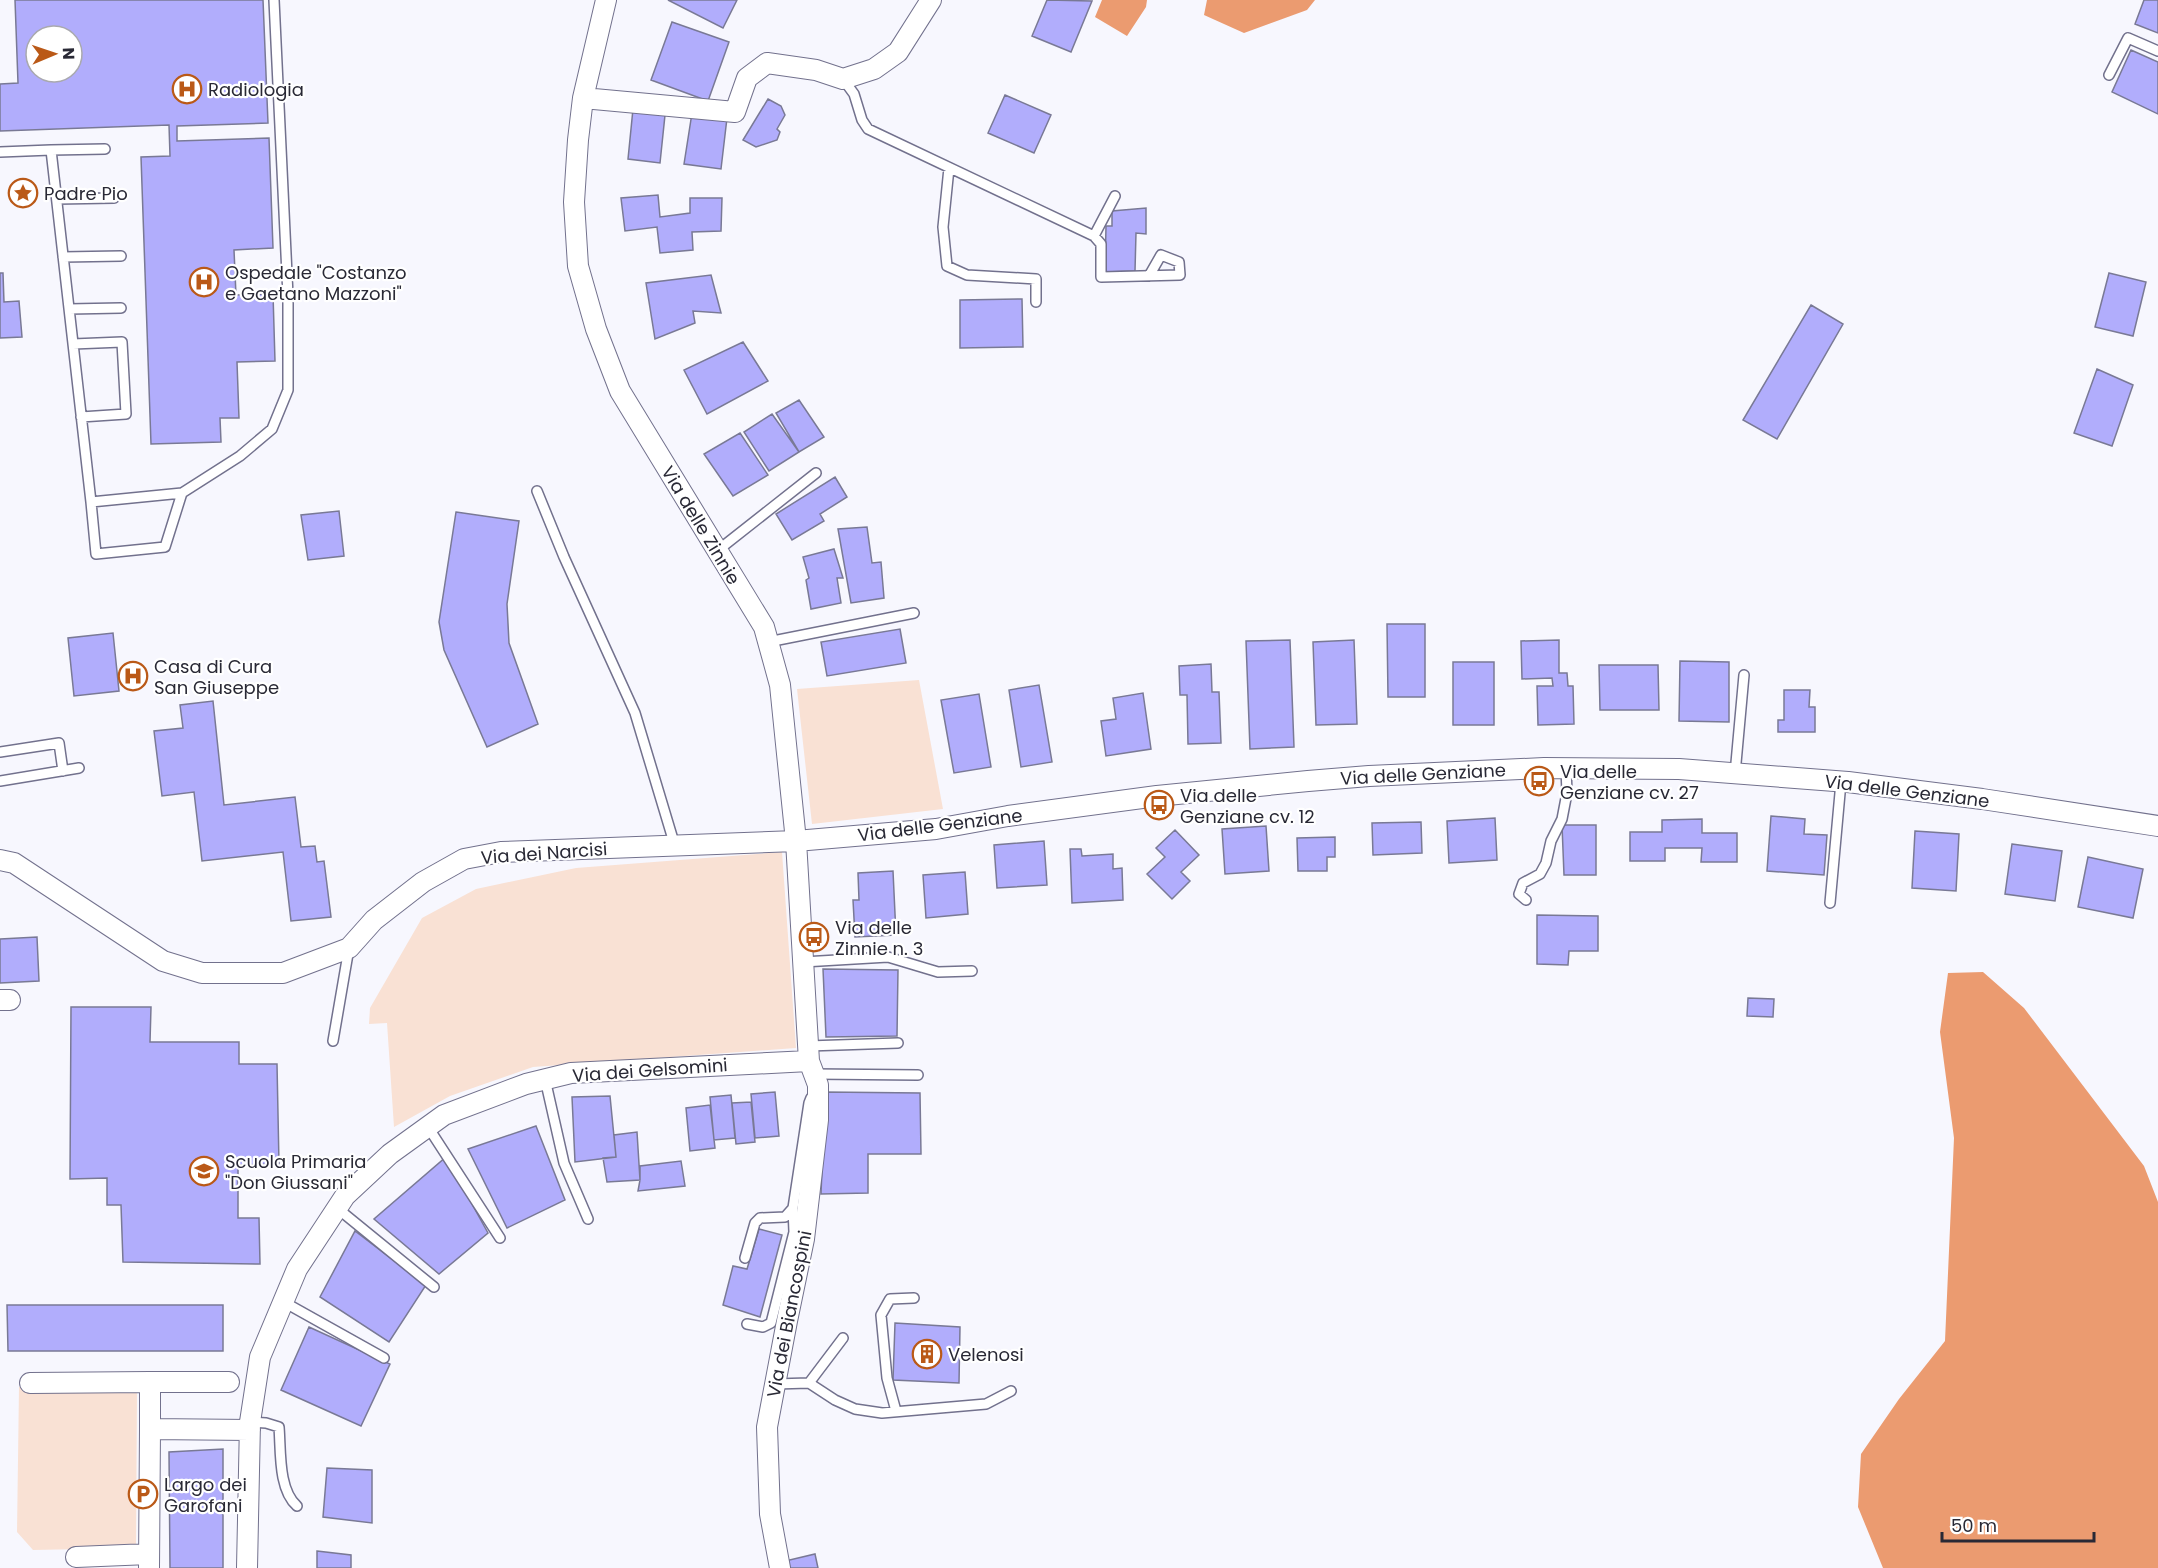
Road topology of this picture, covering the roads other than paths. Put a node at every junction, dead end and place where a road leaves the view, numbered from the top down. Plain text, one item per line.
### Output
1 (274, 0) edge
2 (606, 0) edge
3 (931, 0) edge
4 (2158, 51) edge
5 (2109, 75) dead end
6 (843, 79) junction
7 (583, 98) junction
8 (105, 149) dead end
9 (51, 150) junction
10 (0, 152) edge
11 (949, 168) junction
12 (1115, 196) dead end
13 (114, 198) dead end
14 (57, 199) junction
15 (1094, 236) junction
16 (63, 256) junction
17 (121, 256) dead end
18 (1149, 276) dead end
19 (1036, 302) dead end
20 (121, 308) dead end
21 (69, 309) junction
22 (73, 344) junction
23 (81, 417) junction
24 (816, 473) dead end
25 (537, 491) dead end
26 (182, 493) junction
27 (91, 502) junction
28 (717, 551) junction
29 (914, 613) dead end
30 (768, 642) junction
31 (1744, 675) dead end
32 (0, 752) edge
33 (79, 768) dead end
34 (1566, 768) junction
35 (63, 771) junction
36 (1735, 774) junction
37 (0, 781) edge
38 (1842, 782) junction
39 (2158, 826) edge
40 (795, 841) junction
41 (675, 846) junction
42 (0, 860) edge
43 (1526, 900) dead end
44 (1830, 903) dead end
45 (349, 948) junction
46 (803, 962) junction
47 (972, 971) dead end
48 (333, 1041) dead end
49 (897, 1043) dead end
50 (812, 1067) junction
51 (918, 1075) dead end
52 (545, 1079) junction
53 (428, 1126) junction
54 (337, 1208) junction
55 (794, 1209) junction
56 (588, 1219) dead end
57 (500, 1238) dead end
58 (745, 1258) dead end
59 (434, 1287) dead end
60 (914, 1298) dead end
61 (282, 1301) junction
62 (747, 1324) dead end
63 (843, 1338) dead end
64 (384, 1358) dead end
65 (150, 1382) junction
66 (229, 1382) dead end
67 (30, 1383) dead end
68 (809, 1383) junction
69 (775, 1384) junction
70 (1011, 1391) dead end
71 (896, 1411) junction
72 (250, 1426) junction
73 (150, 1429) junction
74 (297, 1506) dead end
75 (76, 1557) dead end
76 (149, 1561) edge
77 (248, 1568) edge
78 (780, 1568) edge

1 - 26 lane
2 - 7 street, Via delle Zinnie
3 - 6 street
4 - 5 lane
6 - 7 street
6 - 11 lane
7 - 28 street, Via delle Zinnie
8 - 9 lane
9 - 10 lane
9 - 14 lane
11 - 15 lane
11 - 19 lane
12 - 15 lane
13 - 14 lane
14 - 16 lane
15 - 18 lane
16 - 17 lane
16 - 21 lane
20 - 21 lane
21 - 22 lane
22 - 23 lane
22 - 23 lane
23 - 27 lane
24 - 28 lane
25 - 41 lane
26 - 27 lane
26 - 27 lane
28 - 30 street, Via delle Zinnie
29 - 30 lane
30 - 40 street, Via delle Zinnie
31 - 36 lane
32 - 35 lane
33 - 35 lane
34 - 36 street, Via delle Genziane
34 - 40 street, Via delle Genziane
34 - 43 lane
35 - 37 lane
36 - 38 street, Via delle Genziane
38 - 39 street, Via delle Genziane
38 - 44 lane
40 - 41 street, Via dei Narcisi
40 - 46 street, Via delle Zinnie
41 - 45 street, Via dei Narcisi
42 - 45 street, Via dei Narcisi
45 - 48 lane
46 - 47 lane
46 - 50 street, Via delle Zinnie
49 - 50 lane
50 - 51 lane
50 - 52 street, Via dei Gelsomini
50 - 55 lane
50 - 69 street, Via dei Biancospini
52 - 53 street, Via dei Gelsomini
52 - 56 lane
53 - 54 street, Via dei Gelsomini
53 - 57 lane
54 - 59 lane
54 - 61 street, Via dei Gelsomini
55 - 58 lane
55 - 62 lane
60 - 71 lane
61 - 64 lane
61 - 72 street, Via dei Gelsomini
63 - 68 lane
65 - 66 street
65 - 67 street
65 - 73 street
68 - 69 lane
68 - 71 lane
69 - 78 street, Via dei Biancospini
70 - 71 lane
72 - 73 street
72 - 74 lane
72 - 77 street, Via dei Gelsomini
73 - 76 street
75 - 76 street

